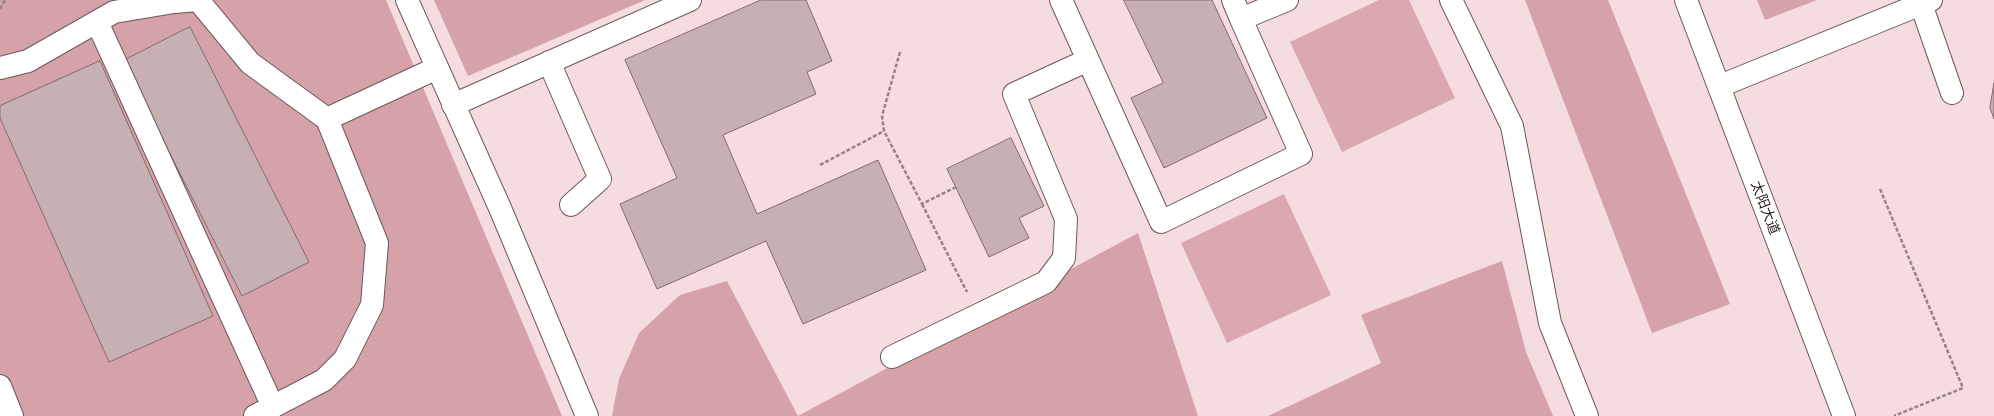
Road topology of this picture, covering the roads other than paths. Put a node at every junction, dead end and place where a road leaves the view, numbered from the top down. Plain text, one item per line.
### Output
1 (407, 0) edge
2 (690, 0) edge
3 (1061, 0) edge
4 (1287, 0) edge
5 (1451, 0) edge
6 (1686, 0) edge
7 (1926, 2) edge
8 (1237, 10) edge
9 (97, 22) junction
10 (1088, 60) junction
11 (549, 62) junction
12 (0, 68) edge
13 (437, 68) junction
14 (1720, 86) junction
15 (1952, 93) dead end
16 (453, 105) junction
17 (327, 119) junction
18 (571, 205) dead end
19 (892, 357) dead end
20 (0, 386) edge
21 (264, 412) edge
22 (12, 416) edge
23 (587, 416) edge
24 (1587, 416) edge
25 (1844, 416) edge

1 - 13 main road
2 - 11 main road
3 - 10 main road
4 - 8 main road
5 - 24 main road
6 - 14 main road, 太阳大道
7 - 14 main road
7 - 15 main road
8 - 10 main road
9 - 12 main road
9 - 17 main road
9 - 21 main road
10 - 19 main road
11 - 16 main road
11 - 18 main road
13 - 16 main road
13 - 17 main road
14 - 25 main road, 太阳大道
16 - 23 main road
17 - 21 main road
20 - 22 main road

